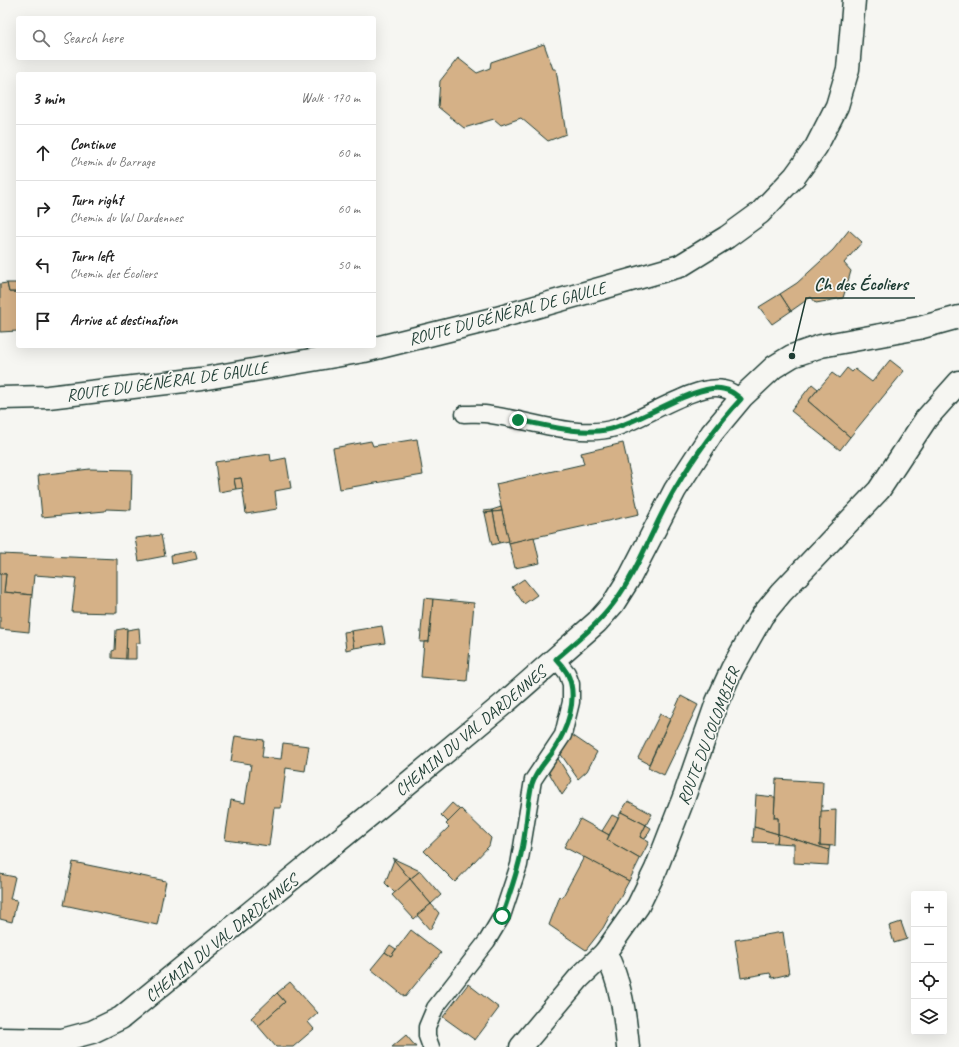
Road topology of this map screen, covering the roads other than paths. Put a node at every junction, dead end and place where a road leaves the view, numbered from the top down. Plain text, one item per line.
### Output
1 (854, 0) edge
2 (959, 317) edge
3 (959, 382) edge
4 (0, 398) edge
5 (741, 399) junction
6 (464, 414) dead end
7 (556, 659) junction
8 (604, 953) junction
9 (0, 1039) edge
10 (431, 1047) edge
11 (521, 1047) edge
12 (628, 1047) edge

1 - 4 street, ROUTE DU GÉNÉRAL DE GAULLE
2 - 5 street, CHEMIN DU VAL DARDENNES
3 - 8 street, ROUTE DU COLOMBIER
5 - 6 lane
5 - 7 street, CHEMIN DU VAL DARDENNES
7 - 9 street, CHEMIN DU VAL DARDENNES
7 - 10 lane
8 - 11 street, ROUTE DU COLOMBIER
8 - 12 street

